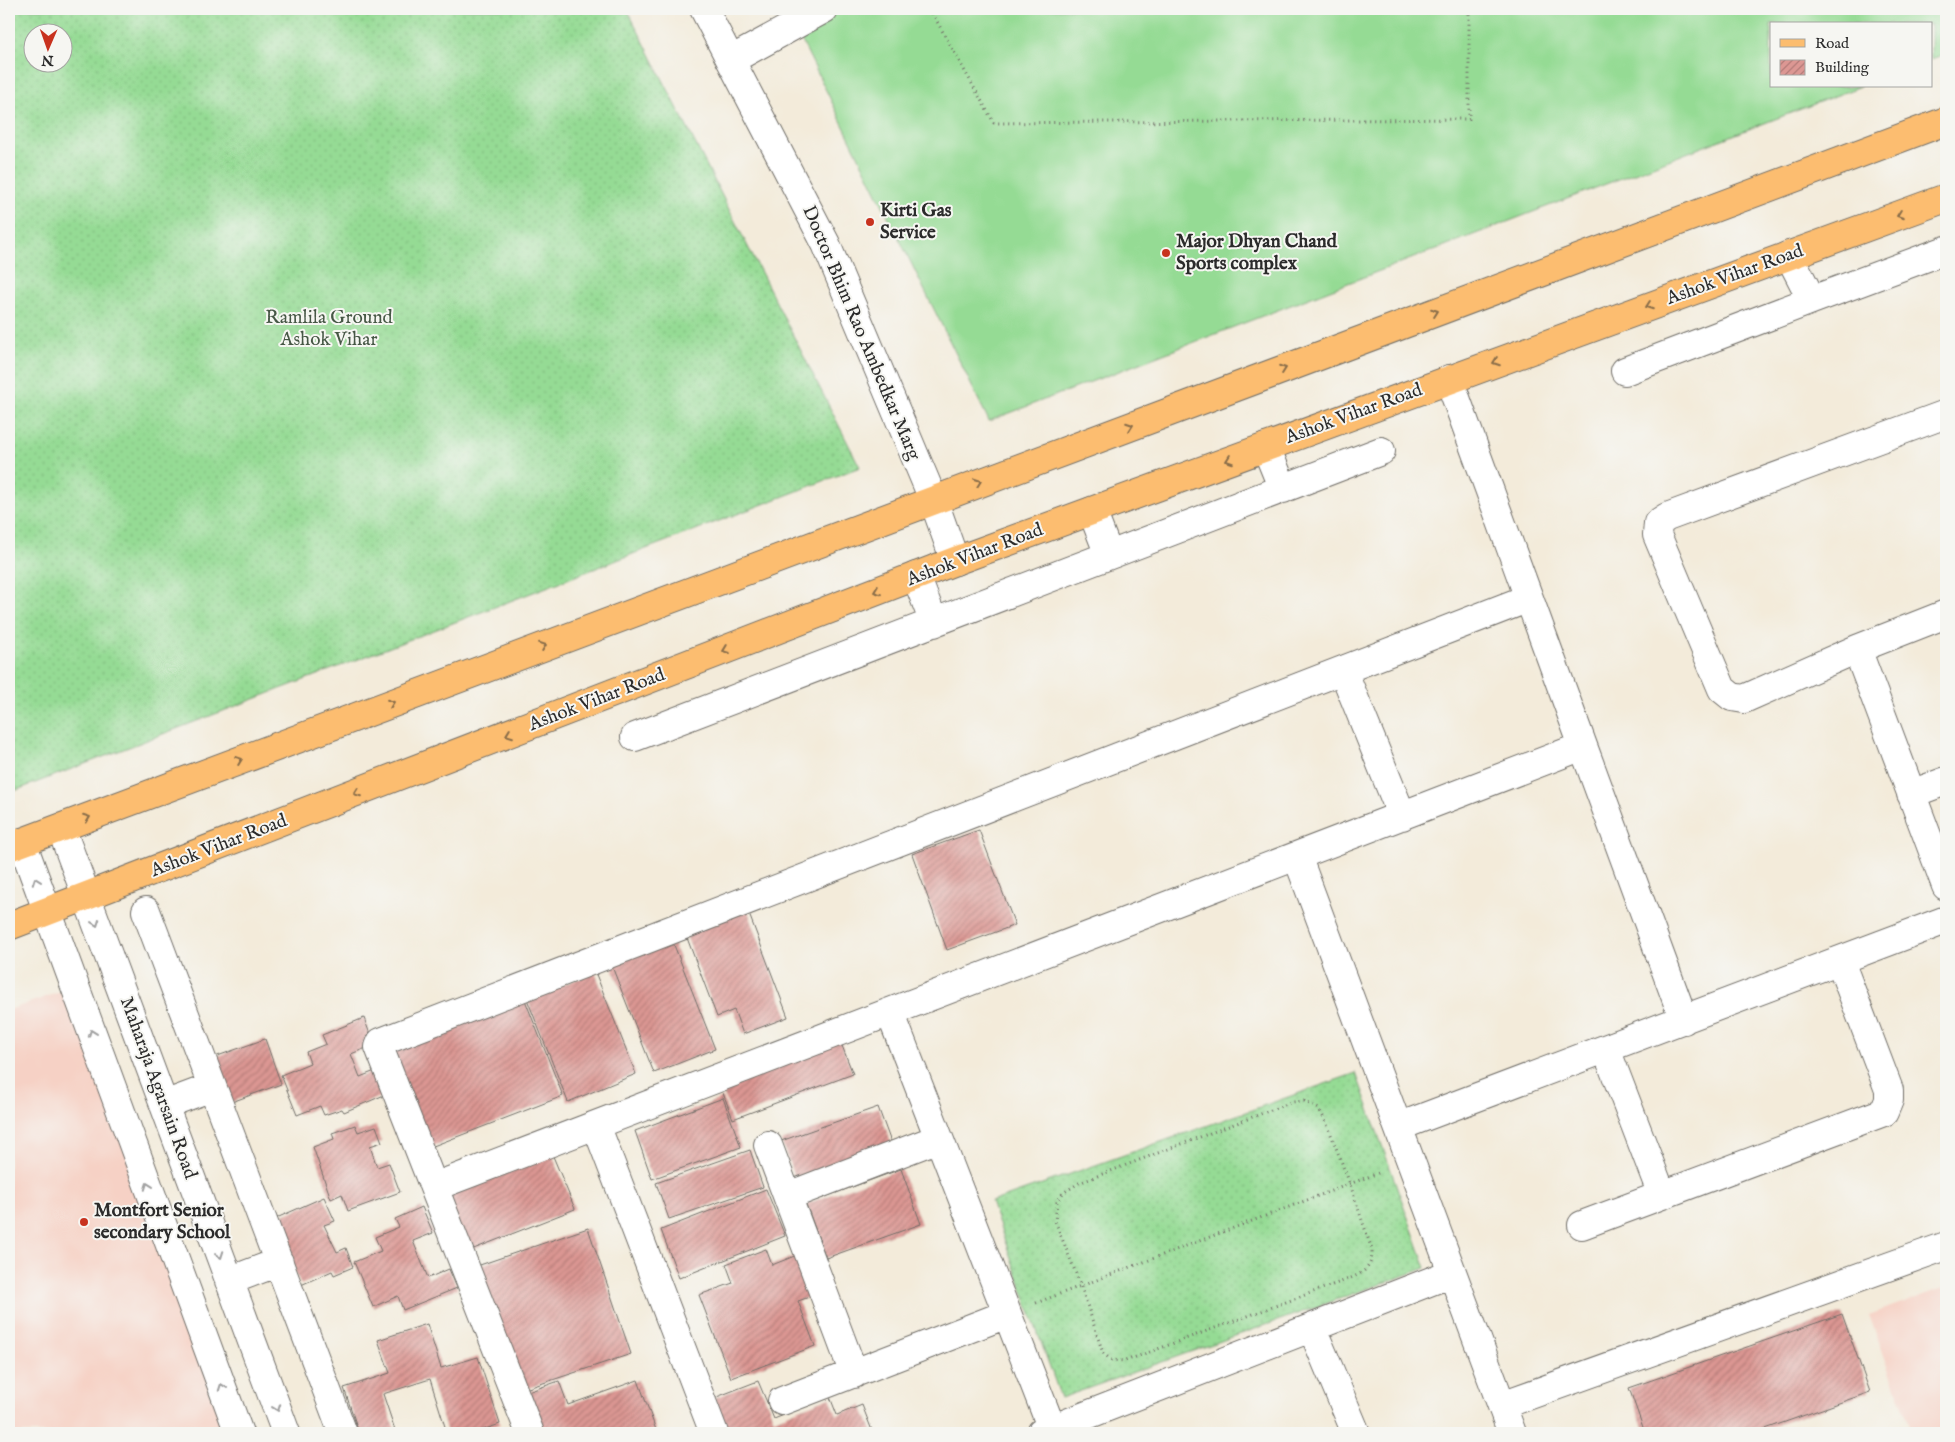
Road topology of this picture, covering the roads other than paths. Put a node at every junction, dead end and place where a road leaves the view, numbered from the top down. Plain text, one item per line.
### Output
1 (704, 9) edge
2 (824, 9) edge
3 (731, 60) junction
4 (1946, 121) edge
5 (1946, 198) edge
6 (1946, 250) edge
7 (1789, 255) junction
8 (1812, 300) junction
9 (1625, 371) dead end
10 (1449, 379) junction
11 (1946, 414) edge
12 (1266, 447) junction
13 (1381, 451) dead end
14 (1283, 489) junction
15 (933, 499) junction
16 (1092, 511) junction
17 (1109, 555) junction
18 (955, 561) junction
19 (916, 576) junction
20 (1529, 598) junction
21 (1946, 614) edge
22 (934, 623) junction
23 (1857, 649) junction
24 (1343, 670) junction
25 (635, 737) dead end
26 (1583, 746) junction
27 (1946, 781) edge
28 (1911, 794) junction
29 (1402, 816) junction
30 (61, 828) junction
31 (15, 844) edge
32 (1297, 856) junction
33 (1946, 886) edge
34 (87, 897) junction
35 (146, 911) dead end
36 (47, 912) junction
37 (1946, 920) edge
38 (9, 926) edge
39 (1840, 961) junction
40 (890, 1012) junction
41 (1684, 1020) junction
42 (1606, 1049) junction
43 (212, 1086) junction
44 (164, 1105) junction
45 (596, 1125) junction
46 (1398, 1127) junction
47 (939, 1138) junction
48 (768, 1145) dead end
49 (434, 1188) junction
50 (1662, 1195) junction
51 (788, 1196) junction
52 (1582, 1225) dead end
53 (1946, 1246) edge
54 (279, 1262) junction
55 (1452, 1273) junction
56 (229, 1281) junction
57 (1007, 1314) junction
58 (1312, 1328) junction
59 (854, 1374) junction
60 (782, 1401) dead end
61 (1502, 1406) junction
62 (1046, 1431) edge
63 (239, 1433) edge
64 (286, 1433) edge
65 (343, 1433) edge
66 (530, 1433) edge
67 (714, 1433) edge
68 (1356, 1433) edge
69 (1512, 1433) edge

1 - 3 street, Doctor Bhim Rao Ambedkar Marg
2 - 3 street
3 - 15 street, Doctor Bhim Rao Ambedkar Marg
15 -> 4 main road
5 -> 7 main road, Ashok Vihar Road
6 - 8 street
7 - 8 street
7 -> 10 main road, Ashok Vihar Road
8 - 9 street
10 - 12 main road, Ashok Vihar Road
10 - 20 street
11 - 23 street
12 - 14 street
12 -> 16 main road, Ashok Vihar Road
13 - 14 street
14 - 17 street
15 - 18 street, Doctor Bhim Rao Ambedkar Marg
30 -> 15 main road
16 - 17 street
16 - 18 main road, Ashok Vihar Road
17 - 22 street
18 - 19 main road, Ashok Vihar Road
19 - 22 street
19 -> 34 main road, Ashok Vihar Road
20 - 24 street
20 - 26 street
21 - 23 street
22 - 25 street
23 - 28 street
24 - 29 street
24 - 49 street
26 - 29 street
26 - 41 street
27 - 28 street
28 - 33 street
29 - 32 street
30 - 31 main road
30 - 34 street, Maharaja Agarsain Road
36 -> 31 street
32 - 40 street
32 - 46 street
34 - 36 main road, Ashok Vihar Road
34 -> 44 street, Maharaja Agarsain Road
35 - 43 street
36 - 38 main road, Ashok Vihar Road
63 -> 36 street
37 - 39 street
39 - 41 street
39 - 50 street
40 - 45 street
40 - 47 street
41 - 42 street
42 - 46 street
42 - 50 street
43 - 44 street
43 - 54 street
44 -> 56 street, Maharaja Agarsain Road
45 - 49 street
45 - 67 street
46 - 55 street
47 - 51 street
47 - 57 street
48 - 51 street
49 - 66 street
50 - 52 street
51 - 59 street
53 - 61 street
54 - 56 street
54 - 65 street
55 - 58 street
55 - 61 street
56 -> 64 street, Maharaja Agarsain Road
57 - 59 street
57 - 62 street
58 - 62 street
58 - 68 street
59 - 60 street
61 - 69 street

